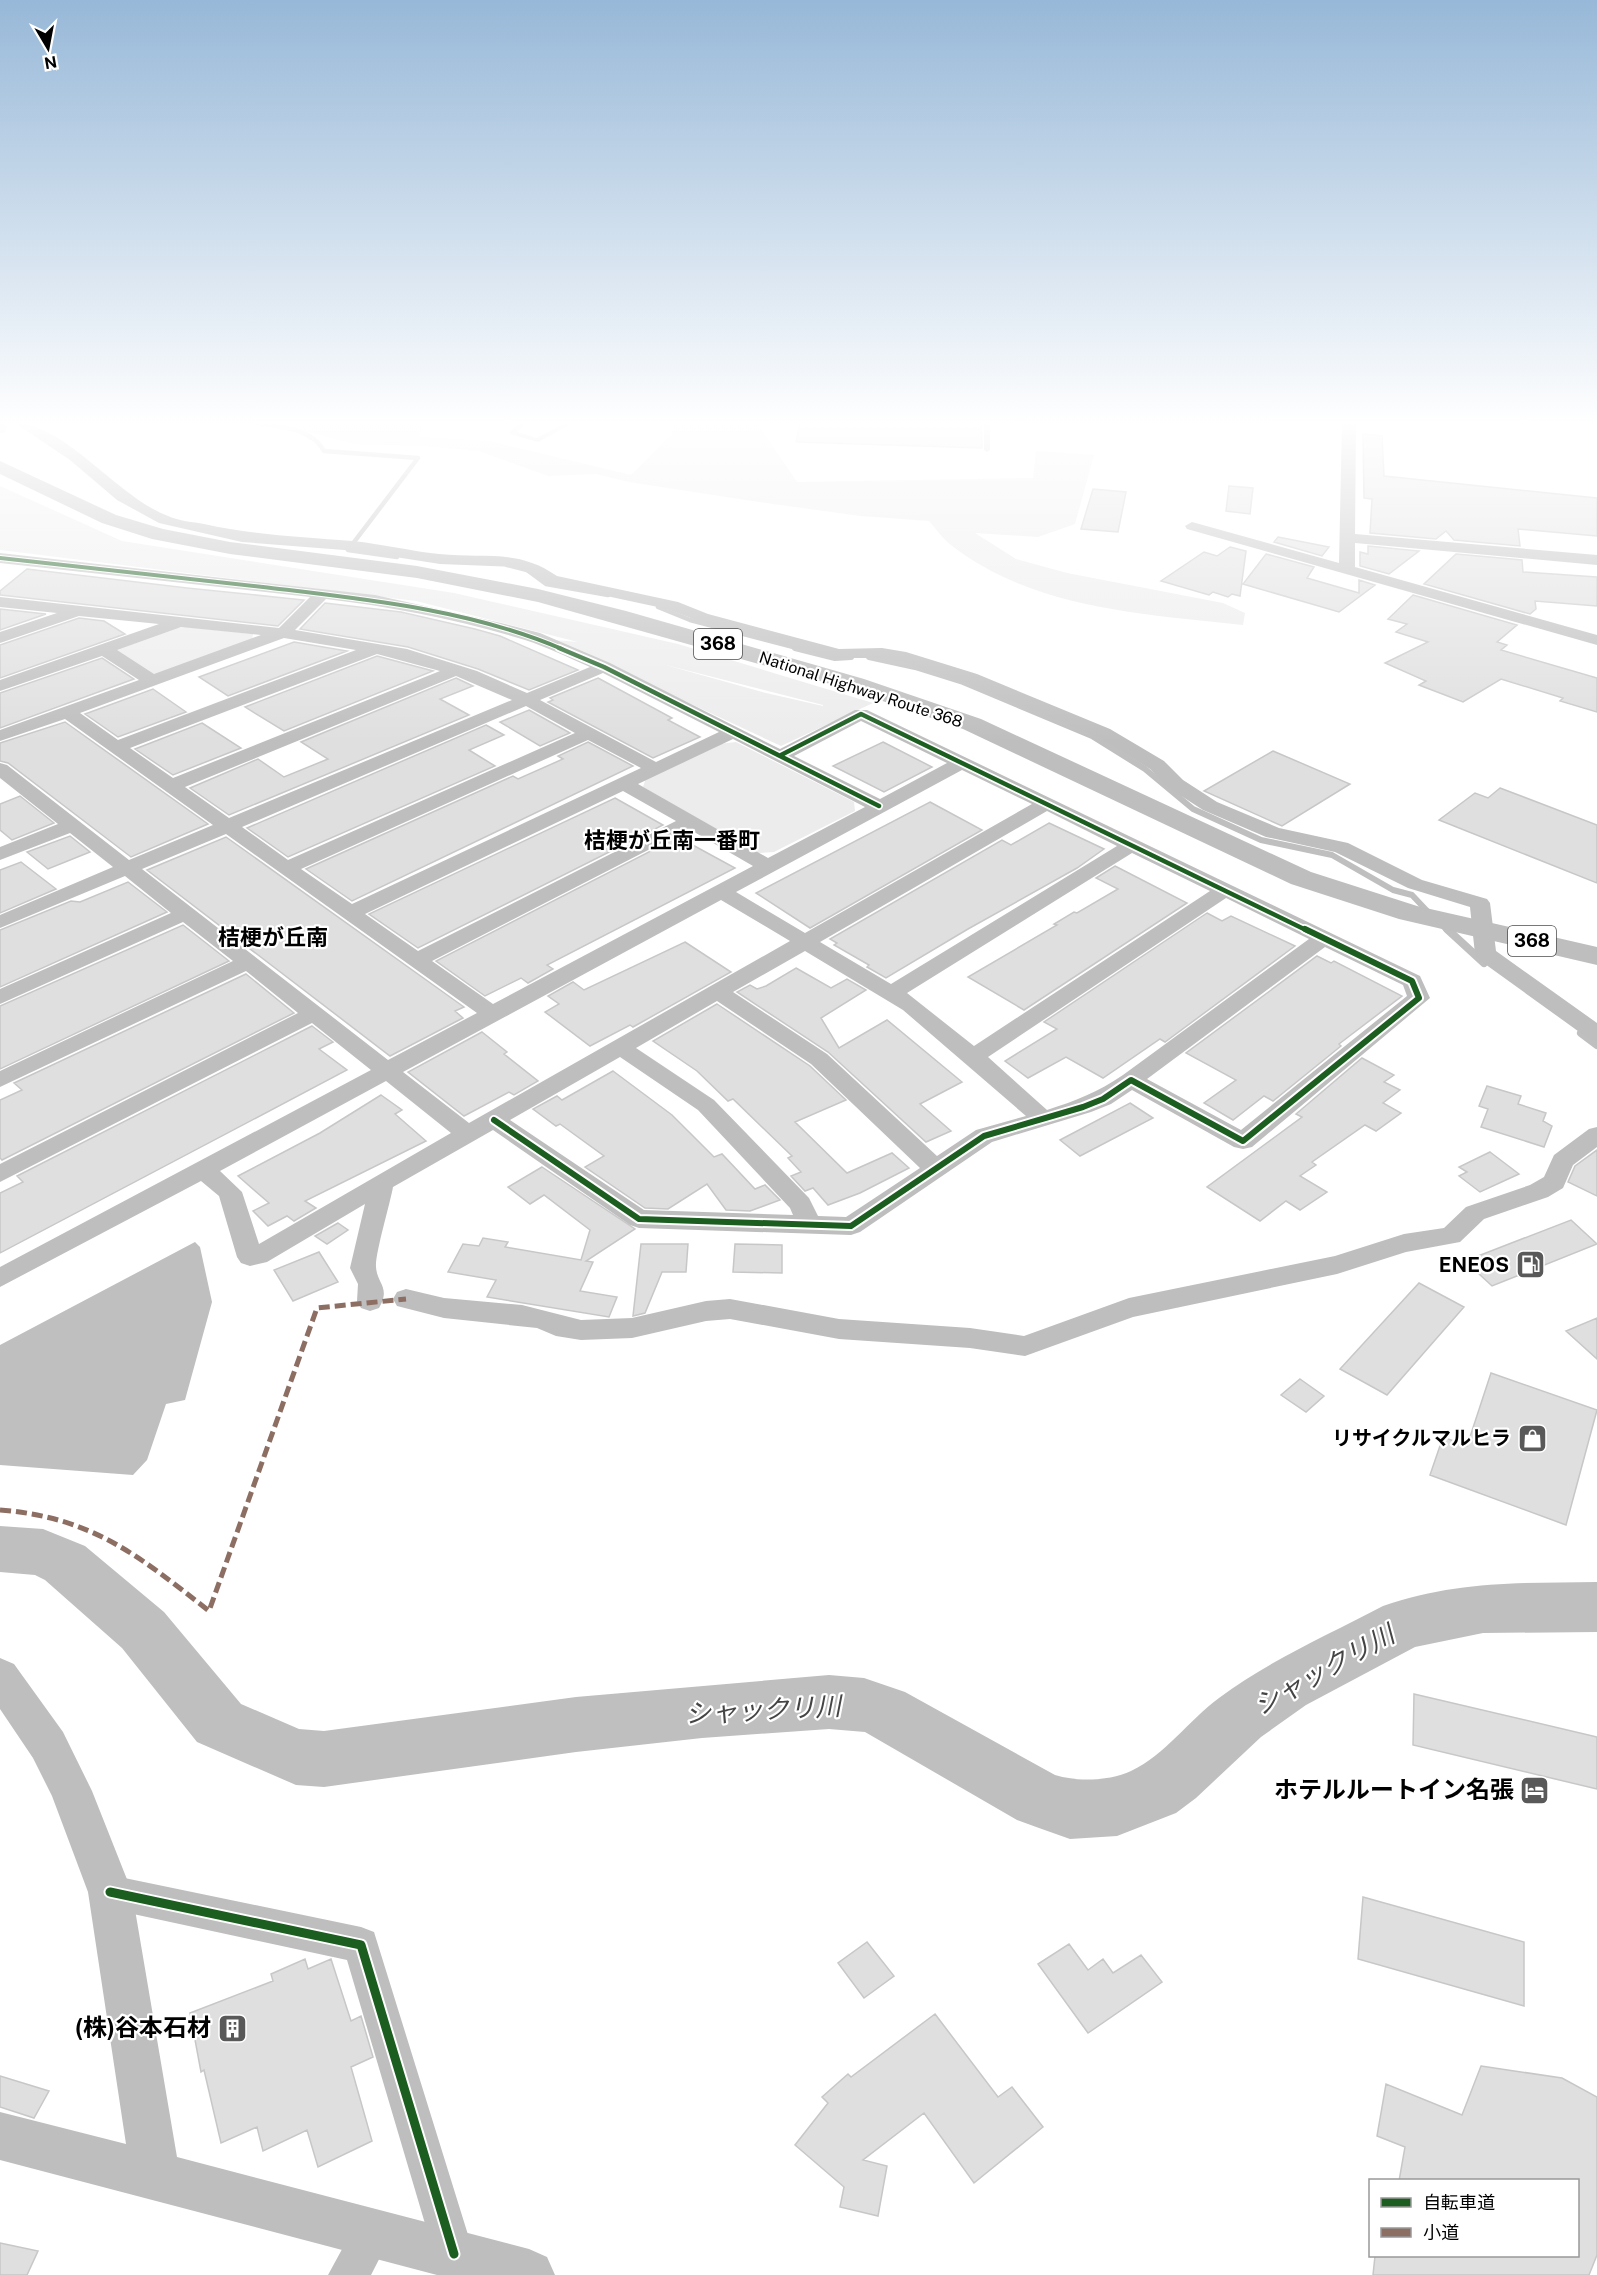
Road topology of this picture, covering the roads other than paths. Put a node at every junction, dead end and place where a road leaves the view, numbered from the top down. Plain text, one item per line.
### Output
1 (141, 529) edge
2 (201, 529) edge
3 (1203, 529) edge
4 (1349, 529) edge
5 (1349, 538) junction
6 (0, 558) edge
7 (1597, 560) edge
8 (1347, 570) junction
9 (323, 593) junction
10 (0, 602) edge
11 (81, 611) junction
12 (180, 622) junction
13 (283, 633) junction
14 (0, 638) edge
15 (1597, 640) edge
16 (378, 648) junction
17 (103, 649) junction
18 (604, 666) junction
19 (456, 670) junction
20 (153, 681) junction
21 (0, 686) edge
22 (525, 699) junction
23 (67, 712) junction
24 (733, 732) junction
25 (589, 733) junction
26 (0, 736) edge
27 (117, 747) junction
28 (781, 755) junction
29 (961, 763) junction
30 (654, 768) junction
31 (0, 769) edge
32 (623, 783) junction
33 (19, 785) junction
34 (170, 786) junction
35 (0, 792) edge
36 (1046, 804) junction
37 (879, 806) junction
38 (691, 821) junction
39 (73, 825) junction
40 (227, 826) junction
41 (1130, 846) junction
42 (0, 854) edge
43 (767, 866) junction
44 (126, 868) junction
45 (286, 868) junction
46 (720, 891) junction
47 (1223, 891) junction
48 (350, 913) junction
49 (185, 914) junction
50 (0, 922) edge
51 (1476, 929) junction
52 (1322, 939) junction
53 (804, 940) junction
54 (1597, 956) edge
55 (416, 961) junction
56 (246, 963) junction
57 (717, 992) junction
58 (892, 993) junction
59 (0, 997) edge
60 (491, 1013) junction
61 (313, 1014) junction
62 (1597, 1034) edge
63 (620, 1047) junction
64 (973, 1057) junction
65 (386, 1069) junction
66 (0, 1080) edge
67 (1131, 1080) junction
68 (1042, 1119) junction
69 (494, 1120) junction
70 (468, 1134) junction
71 (1597, 1135) edge
72 (203, 1169) junction
73 (938, 1170) junction
74 (0, 1174) edge
75 (382, 1183) junction
76 (810, 1225) junction
77 (0, 1278) edge
78 (406, 1299) dead end
79 (370, 1301) dead end
80 (0, 1676) edge
81 (110, 1892) junction
82 (0, 2136) edge
83 (156, 2176) junction
84 (373, 2232) junction
85 (454, 2254) junction
86 (348, 2275) edge
87 (529, 2275) edge

1 - 51 highway, National Highway Route 368 / 368
2 - 51 street
3 - 8 street
4 - 5 street
5 - 7 street
5 - 8 street
6 - 9 street
8 - 15 street
9 - 13 street
9 - 18 street
10 - 11 street
11 - 12 street
11 - 14 street
12 - 13 street
12 - 17 street
13 - 16 street
13 - 20 street
16 - 19 street
16 - 27 street
17 - 20 street
17 - 21 street
18 - 22 street
18 - 24 street
19 - 22 street
19 - 34 street
20 - 23 street
22 - 25 street
22 - 40 street
23 - 26 street
23 - 27 street
24 - 28 street
24 - 30 street
25 - 30 street
25 - 45 street
27 - 34 street
28 - 29 street
28 - 37 street
29 - 36 street
29 - 37 street
30 - 32 street
31 - 33 street
32 - 38 street
32 - 48 street
33 - 35 street
33 - 39 street
34 - 40 street
36 - 41 street
36 - 53 street
37 - 43 street
38 - 43 street
38 - 55 street
39 - 42 street
39 - 44 street
40 - 44 street
40 - 45 street
41 - 47 street
41 - 58 street
43 - 46 street
44 - 49 street
44 - 50 street
45 - 48 street
46 - 53 street
46 - 60 street
47 - 52 street
47 - 64 street
48 - 55 street
49 - 56 street
49 - 59 street
51 - 54 highway, National Highway Route 368 / 368
51 - 62 street
52 - 67 street
52 - 67 street
53 - 57 street
53 - 58 street
55 - 60 street
56 - 61 street
56 - 66 street
57 - 63 street
57 - 73 street
58 - 64 street
60 - 65 street
61 - 65 street
61 - 74 street
63 - 69 street
63 - 76 street
64 - 68 street
65 - 70 street
65 - 72 street
67 - 68 street
68 - 73 street
69 - 70 street
69 - 76 street
70 - 75 street
71 - 78 street
72 - 75 street
72 - 77 street
73 - 76 street
75 - 79 street
80 - 81 street
81 - 83 street
81 - 85 street
82 - 83 street
83 - 84 street
84 - 85 street
84 - 86 street
85 - 87 street

